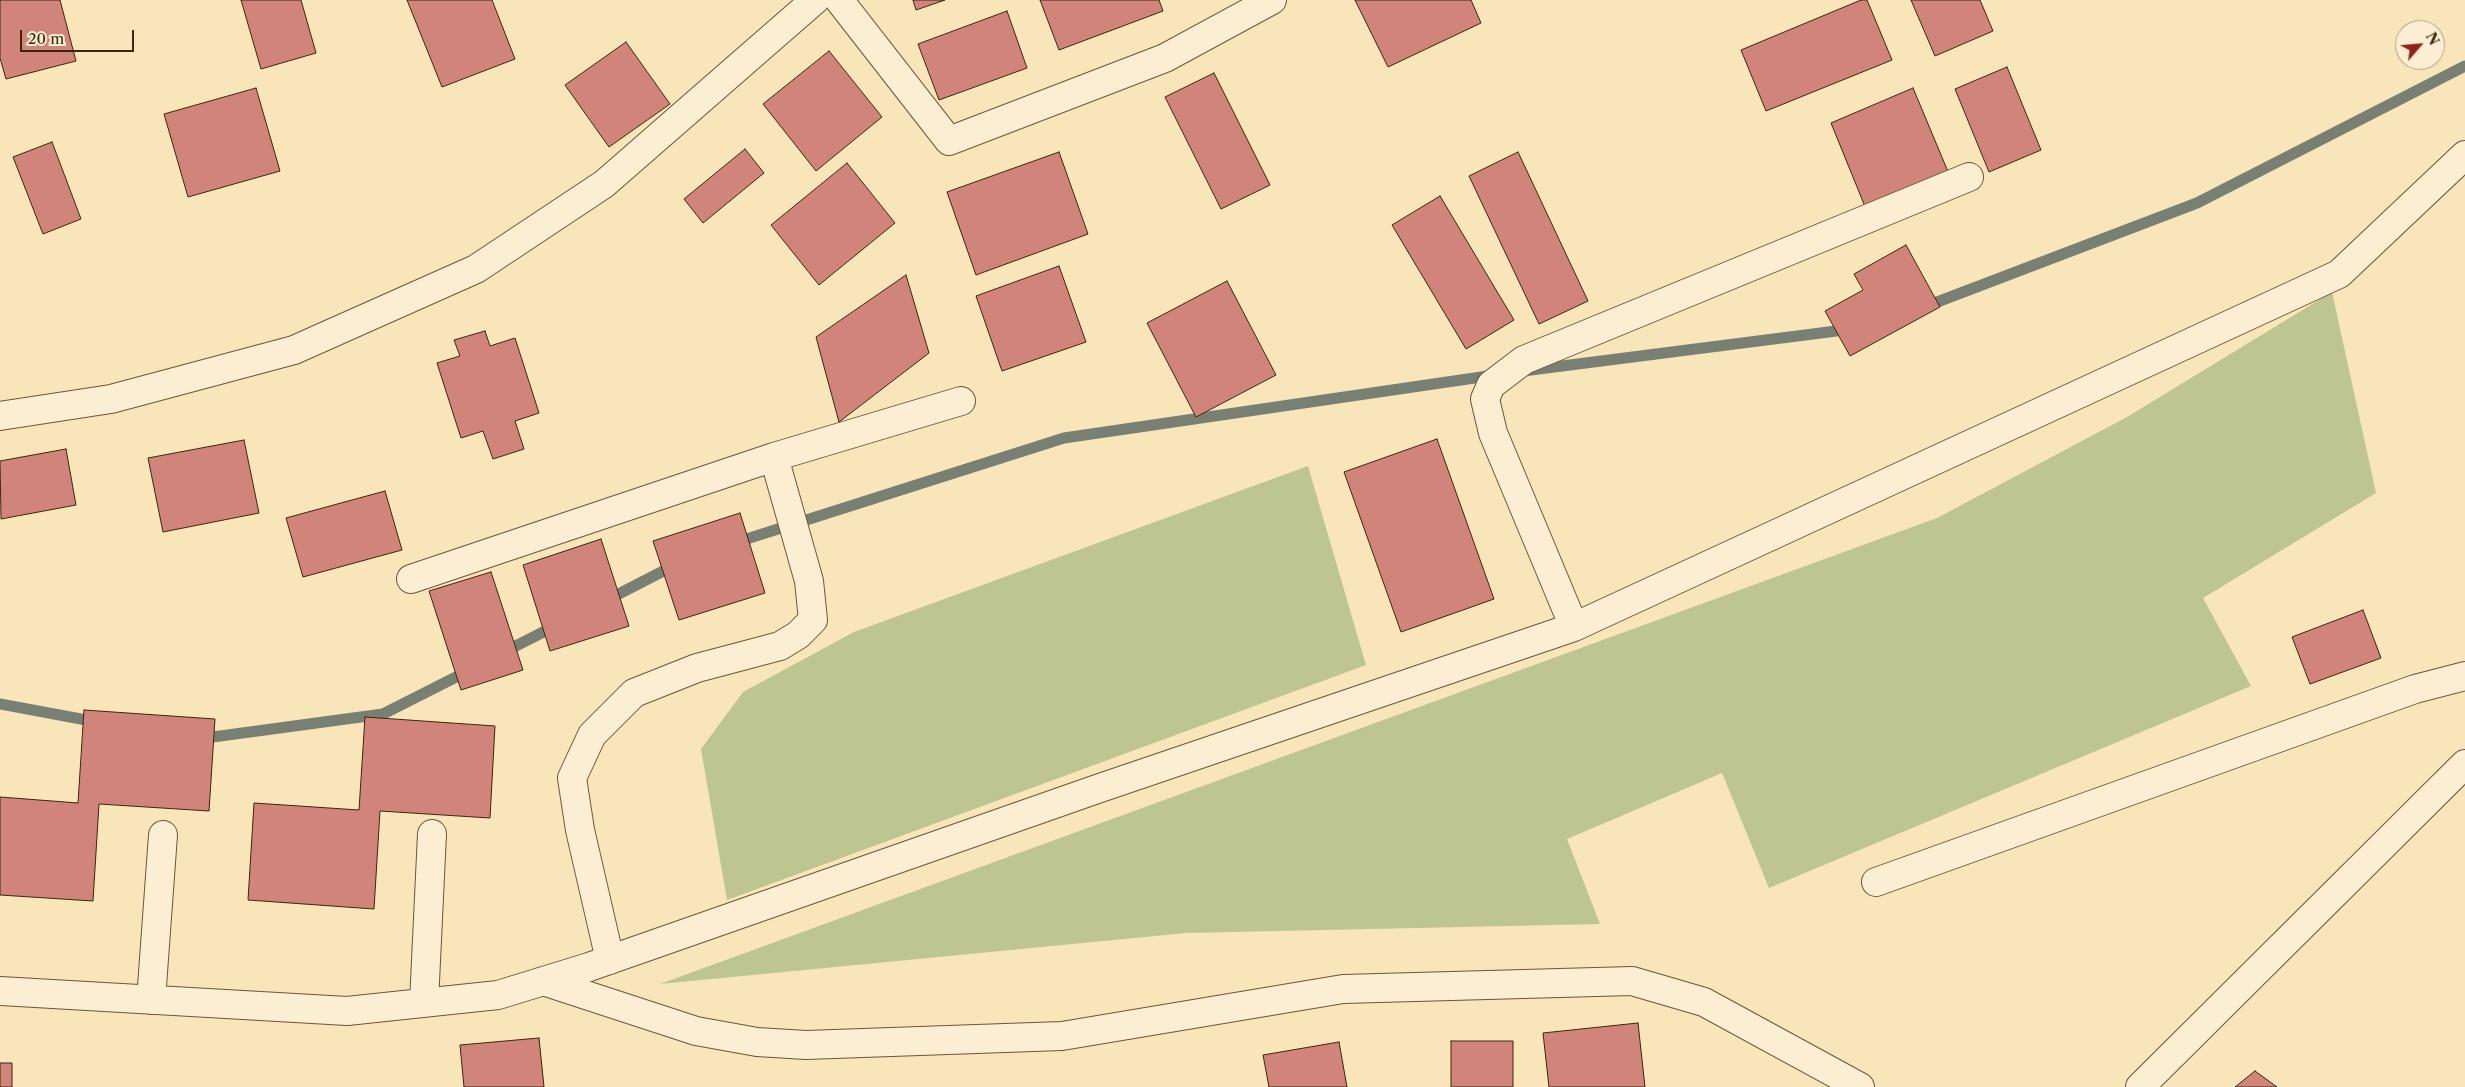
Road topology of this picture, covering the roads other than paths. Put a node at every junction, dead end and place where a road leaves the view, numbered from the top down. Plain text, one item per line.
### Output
1 (815, 0) edge
2 (840, 0) edge
3 (1272, 0) edge
4 (2465, 155) edge
5 (1970, 178) dead end
6 (961, 401) dead end
7 (0, 416) edge
8 (774, 457) junction
9 (411, 579) dead end
10 (1574, 627) junction
11 (2465, 676) edge
12 (2465, 764) edge
13 (432, 834) dead end
14 (163, 835) dead end
15 (1876, 882) dead end
16 (610, 960) junction
17 (543, 981) junction
18 (0, 991) edge
19 (151, 1000) junction
20 (424, 1003) junction
21 (1860, 1087) edge
22 (2140, 1087) edge

1 - 7 street
2 - 3 street
4 - 10 street
5 - 10 street
6 - 8 street
8 - 9 street
8 - 16 street
10 - 16 street
11 - 15 street
12 - 22 street
13 - 20 street
14 - 19 street
16 - 17 street
17 - 20 street
17 - 21 street
18 - 19 street
19 - 20 street

